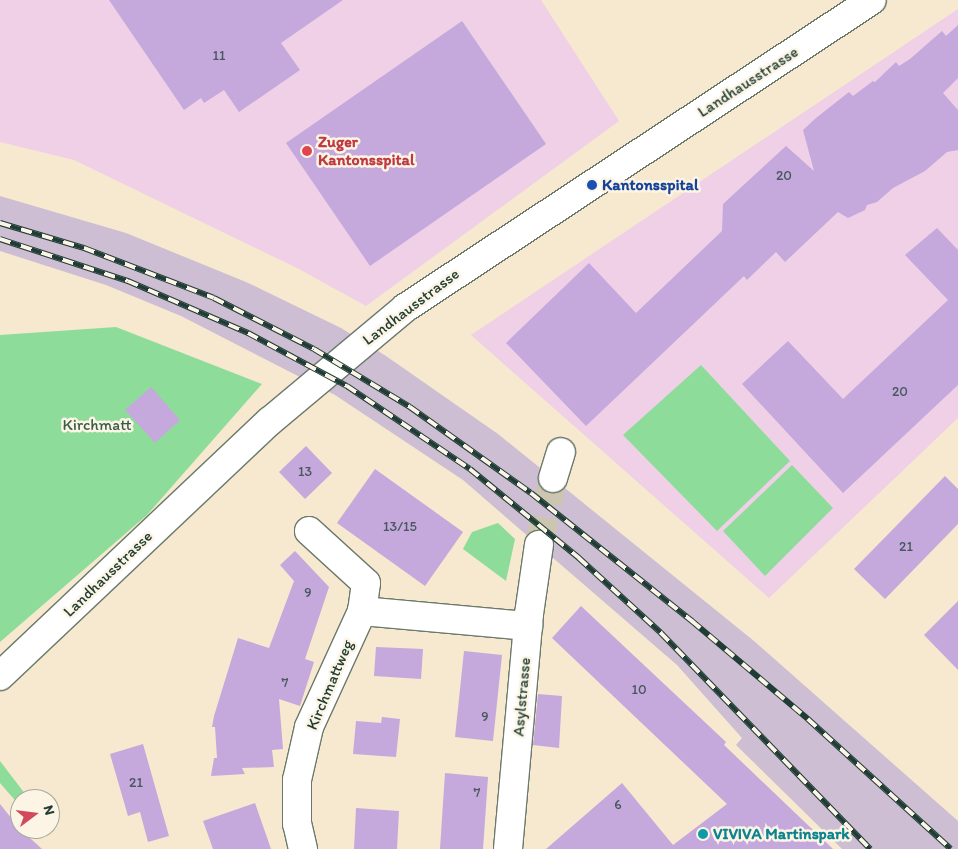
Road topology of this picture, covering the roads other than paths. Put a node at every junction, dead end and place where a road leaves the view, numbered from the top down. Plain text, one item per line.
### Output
1 (872, 0) edge
2 (561, 452) dead end
3 (553, 478) tunnel mouth
4 (309, 531) dead end
5 (539, 545) tunnel mouth
6 (362, 610) junction
7 (528, 626) junction
8 (0, 676) edge
9 (303, 849) edge
10 (508, 849) edge

1 - 8 street, Landhausstrasse
2 - 3 street
4 - 6 street, Kirchmattweg
5 - 7 street, Asylstrasse
6 - 7 street
6 - 9 street, Kirchmattweg
7 - 10 street, Asylstrasse

